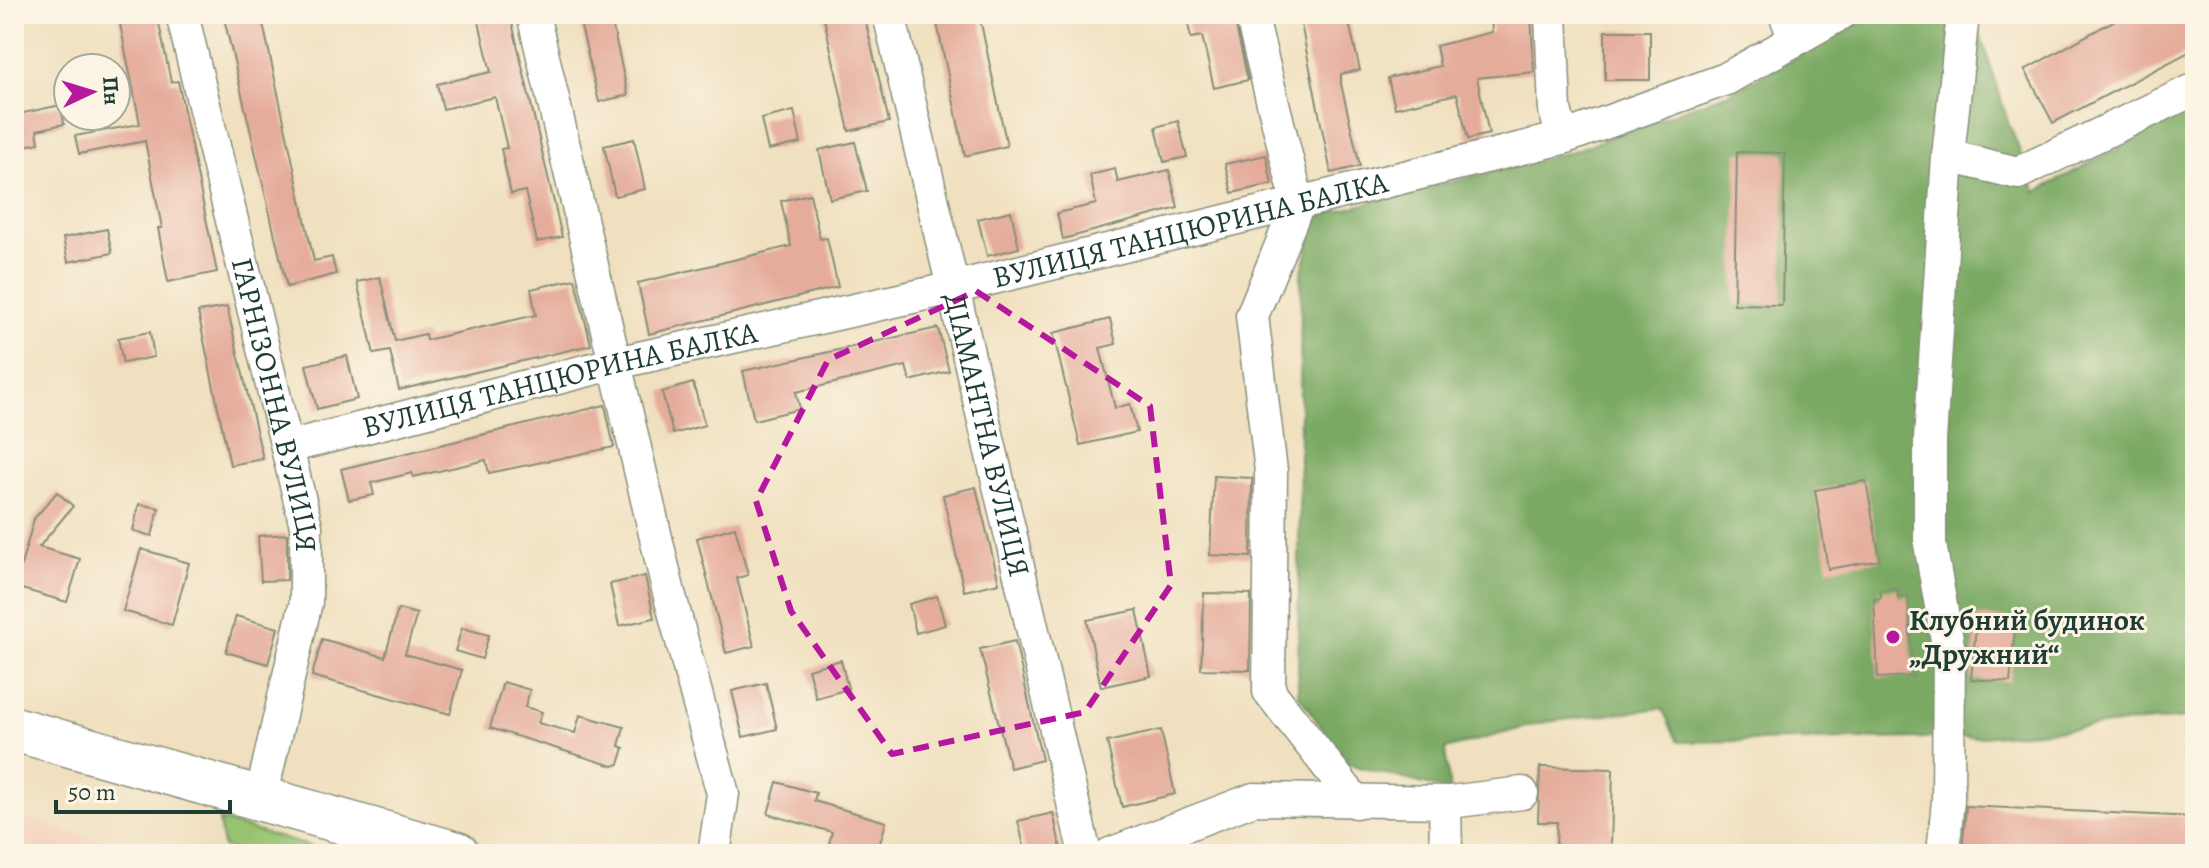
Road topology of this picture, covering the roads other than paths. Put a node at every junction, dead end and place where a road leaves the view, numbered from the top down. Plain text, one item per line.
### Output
1 (182, 14) edge
2 (533, 14) edge
3 (889, 14) edge
4 (1251, 14) edge
5 (1551, 14) edge
6 (1840, 14) edge
7 (1963, 14) edge
8 (1790, 27) edge
9 (2195, 89) edge
10 (1563, 138) junction
11 (1948, 156) junction
12 (1298, 204) junction
13 (953, 288) junction
14 (616, 363) junction
15 (288, 447) junction
16 (14, 729) edge
17 (1522, 793) dead end
18 (261, 797) junction
19 (1356, 802) junction
20 (1445, 802) junction
21 (457, 854) edge
22 (714, 854) edge
23 (1085, 854) edge
24 (1110, 854) edge
25 (1446, 854) edge
26 (1943, 854) edge

1 - 15 street, ГАРНІЗОННА ВУЛИЦЯ
2 - 14 street
3 - 13 street, ДІАМАНТНА ВУЛИЦЯ
4 - 12 street
5 - 10 street
6 - 8 street, ВУЛИЦЯ ТАНЦЮРИНА БАЛКА
7 - 11 street
8 - 10 street, ВУЛИЦЯ ТАНЦЮРИНА БАЛКА
9 - 11 street
10 - 12 street, ВУЛИЦЯ ТАНЦЮРИНА БАЛКА
11 - 26 street
12 - 13 street, ВУЛИЦЯ ТАНЦЮРИНА БАЛКА
12 - 19 street
13 - 14 street, ВУЛИЦЯ ТАНЦЮРИНА БАЛКА
13 - 23 street, ДІАМАНТНА ВУЛИЦЯ
14 - 15 street, ВУЛИЦЯ ТАНЦЮРИНА БАЛКА
14 - 22 street
15 - 18 street, ГАРНІЗОННА ВУЛИЦЯ
16 - 18 highway
17 - 20 street
18 - 21 highway
19 - 20 street
19 - 24 street
20 - 25 street

